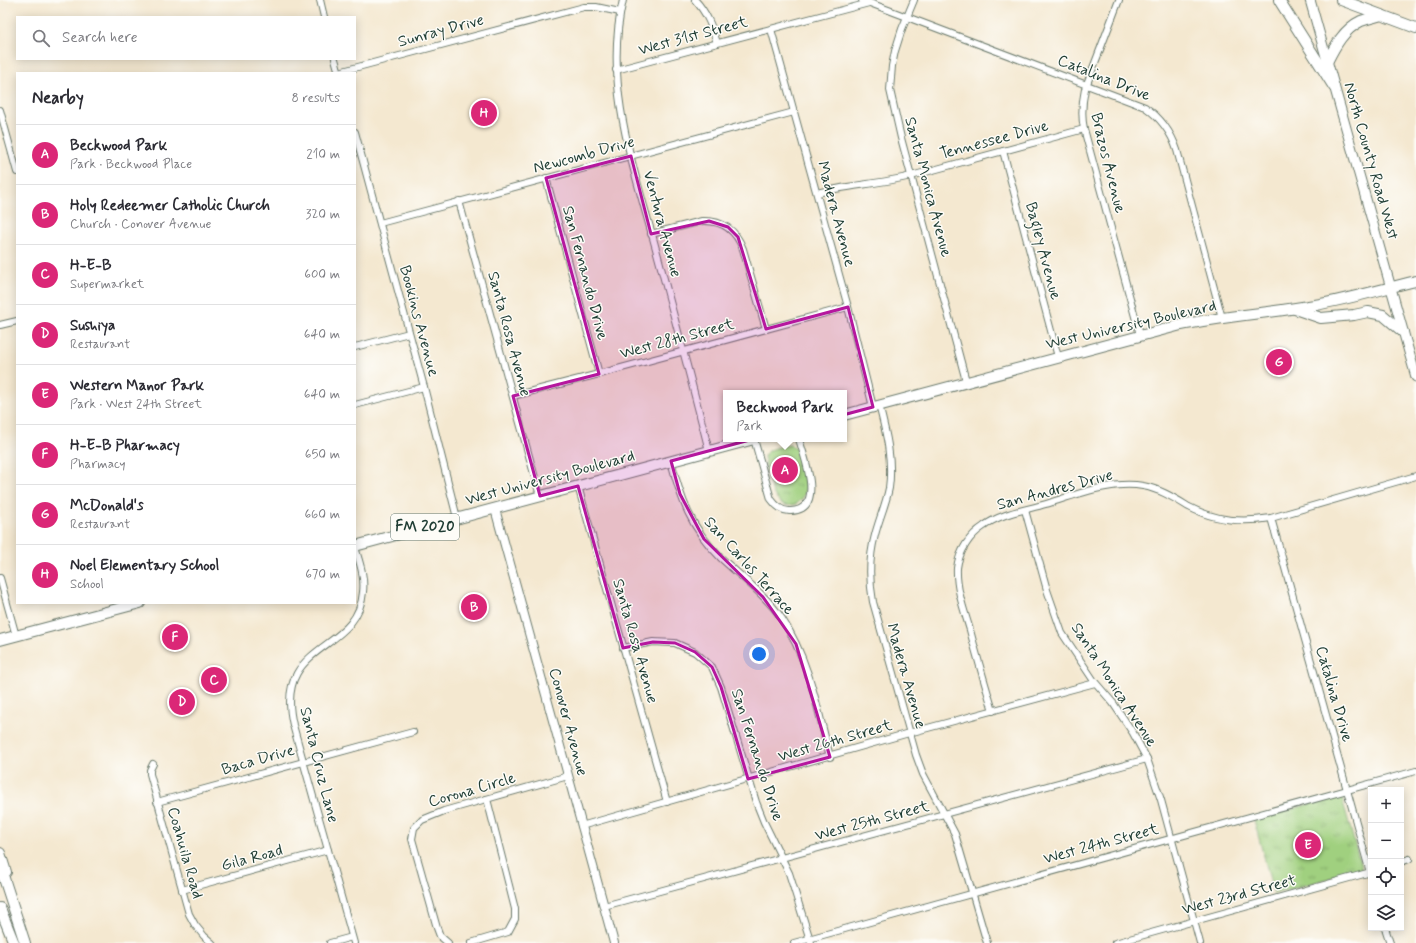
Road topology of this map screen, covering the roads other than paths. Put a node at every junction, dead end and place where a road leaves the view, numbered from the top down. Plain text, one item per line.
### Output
1 (320, 0) edge
2 (623, 0) edge
3 (695, 0) edge
4 (862, 0) edge
5 (914, 0) edge
6 (1119, 0) edge
7 (1279, 0) edge
8 (1310, 0) edge
9 (1341, 0) edge
10 (869, 3) junction
11 (620, 12) junction
12 (1382, 15) junction
13 (324, 16) edge
14 (908, 17) junction
15 (1416, 28) edge
16 (772, 29) junction
17 (717, 43) junction
18 (336, 60) edge
19 (1327, 62) junction
20 (616, 70) junction
21 (339, 72) edge
22 (1087, 84) junction
23 (1334, 87) junction
24 (0, 110) edge
25 (794, 112) junction
26 (1084, 129) junction
27 (356, 136) edge
28 (1003, 151) junction
29 (631, 156) junction
30 (363, 160) junction
31 (356, 162) edge
32 (16, 168) edge
33 (911, 176) junction
34 (546, 178) junction
35 (817, 193) junction
36 (459, 201) junction
37 (380, 223) junction
38 (652, 234) junction
39 (1416, 281) edge
40 (1391, 287) junction
41 (848, 307) junction
42 (1294, 308) junction
43 (1222, 318) junction
44 (16, 321) edge
45 (0, 325) edge
46 (766, 329) junction
47 (1403, 332) junction
48 (409, 333) junction
49 (1140, 335) junction
50 (356, 347) edge
51 (683, 351) junction
52 (1058, 357) junction
53 (599, 374) junction
54 (1416, 377) edge
55 (966, 381) junction
56 (424, 387) junction
57 (513, 396) junction
58 (356, 405) edge
59 (876, 406) junction
60 (847, 414) edge
61 (743, 442) edge
62 (755, 442) edge
63 (800, 442) edge
64 (709, 451) junction
65 (671, 462) junction
66 (1416, 476) edge
67 (578, 486) junction
68 (540, 496) junction
69 (495, 509) junction
70 (1025, 510) junction
71 (457, 518) junction
72 (1271, 518) junction
73 (356, 547) edge
74 (356, 551) edge
75 (0, 578) edge
76 (135, 604) edge
77 (16, 636) junction
78 (0, 640) edge
79 (623, 648) junction
80 (1095, 683) junction
81 (993, 711) junction
82 (413, 732) dead end
83 (909, 733) junction
84 (830, 757) junction
85 (1147, 759) junction
86 (303, 761) junction
87 (152, 764) dead end
88 (1416, 771) edge
89 (568, 776) junction
90 (748, 779) junction
91 (1347, 790) junction
92 (486, 800) junction
93 (157, 802) junction
94 (667, 802) junction
95 (946, 814) junction
96 (581, 826) junction
97 (1172, 838) junction
98 (328, 850) junction
99 (0, 853) edge
100 (783, 858) junction
101 (1409, 859) dead end
102 (1404, 861) edge
103 (1368, 864) edge
104 (0, 866) edge
105 (1368, 875) edge
106 (182, 890) junction
107 (973, 893) junction
108 (604, 906) junction
109 (0, 908) edge
110 (1194, 921) junction
111 (21, 930) junction
112 (1386, 931) edge
113 (353, 940) edge
114 (810, 941) edge
115 (14, 943) edge
116 (25, 943) edge
117 (212, 943) edge
118 (330, 943) edge
119 (448, 943) edge
120 (471, 943) edge
121 (614, 943) edge
122 (794, 943) edge
123 (987, 943) edge
124 (1115, 943) edge
125 (1200, 943) edge
126 (1390, 943) edge

1 - 13 street
2 - 11 street, Ventura Avenue
3 - 17 street
4 - 10 street, Catalina Drive
5 - 14 street, Santa Monica Avenue
6 - 22 street, Brazos Avenue
7 - 23 main road
8 - 19 main road, North County Road West
9 - 12 main road
10 - 14 street, Catalina Drive
10 - 16 street, West 31st Street
11 - 20 street, Ventura Avenue
11 - 21 street, Sunray Drive
12 - 15 main road
12 - 19 main road
14 - 22 street, Catalina Drive
14 - 33 street, Santa Monica Avenue
16 - 17 street, West 31st Street
16 - 25 street, Madera Avenue
17 - 20 street, West 31st Street
18 - 21 street
19 - 23 main road, North County Road West
20 - 29 street, Ventura Avenue
22 - 26 street, Brazos Avenue
22 - 43 street, Catalina Drive
23 - 40 main road, North County Road West
24 - 32 street
25 - 29 street, Newcomb Drive
25 - 35 street, Madera Avenue
26 - 28 street, Tennessee Drive
26 - 49 street, Brazos Avenue
27 - 30 street, Bookins Avenue
28 - 33 street, Tennessee Drive
28 - 52 street, Bagley Avenue
29 - 34 street, Newcomb Drive
29 - 38 street, Ventura Avenue
30 - 31 street
30 - 37 street, Bookins Avenue
33 - 35 street, Tennessee Drive
33 - 55 street, Santa Monica Avenue
34 - 36 street, Newcomb Drive
34 - 53 street, San Fernando Drive
35 - 41 street, Madera Avenue
36 - 37 street, Newcomb Drive
36 - 57 street, Santa Rosa Avenue
37 - 48 street, Bookins Avenue
38 - 46 street
38 - 51 street, Ventura Avenue
39 - 40 main road, West University Boulevard
40 - 42 main road, West University Boulevard
40 - 47 main road, North County Road West
41 - 46 street, West 28th Street
41 - 59 street, Madera Avenue
42 - 43 main road, West University Boulevard
42 - 47 main road
43 - 49 main road, West University Boulevard
44 - 45 street
46 - 51 street, West 28th Street
47 - 54 main road, North County Road West
48 - 50 street
48 - 56 street, Bookins Avenue
49 - 52 main road, West University Boulevard
51 - 53 street, West 28th Street
51 - 64 street, Ventura Avenue
52 - 55 main road, West University Boulevard
53 - 57 street, West 28th Street
55 - 59 main road, West University Boulevard
56 - 58 street
56 - 71 street, Bookins Avenue
57 - 68 street, Santa Rosa Avenue
59 - 60 main road, West University Boulevard
59 - 83 street, Madera Avenue
61 - 64 main road, West University Boulevard
62 - 63 street
64 - 65 main road, West University Boulevard
65 - 67 main road, West University Boulevard
65 - 84 street, San Carlos Terrace
66 - 72 street, San Andres Drive
67 - 68 main road, West University Boulevard
67 - 79 street, Santa Rosa Avenue
68 - 69 main road, West University Boulevard
69 - 71 main road, West University Boulevard / FM 2020
69 - 89 street, Conover Avenue
70 - 72 street, San Andres Drive
70 - 80 street, Santa Monica Avenue
70 - 81 street, San Andres Drive
71 - 73 main road, West University Boulevard / FM 2020
72 - 91 street, Catalina Drive
74 - 86 street, Santa Cruz Lane
75 - 77 street
76 - 77 main road
77 - 78 main road
79 - 90 street, San Fernando Drive
79 - 94 street, Santa Rosa Avenue
80 - 81 street, West 26th Street
80 - 85 street, Santa Monica Avenue
81 - 83 street, West 26th Street
82 - 86 street, Baca Drive
83 - 84 street, West 26th Street
83 - 95 street, Madera Avenue
84 - 90 street, West 26th Street
85 - 95 street, West 25th Street
85 - 97 street, Santa Monica Avenue
86 - 93 street, Baca Drive
86 - 98 street, Santa Cruz Lane
87 - 93 street, Coahuila Road
88 - 91 street, West 24th Street
89 - 92 street, Corona Circle
89 - 96 street, Conover Avenue
90 - 94 street, West 26th Street
90 - 100 street, San Fernando Drive
91 - 97 street, West 24th Street
91 - 103 street, Catalina Drive
92 - 119 street, Corona Circle
92 - 120 street
93 - 106 street, Coahuila Road
94 - 96 street, West 26th Street
95 - 100 street, West 25th Street
95 - 107 street, Madera Avenue
96 - 108 street, Conover Avenue
97 - 107 street, West 24th Street
97 - 110 street, Santa Monica Avenue
98 - 106 street, Gila Road
98 - 113 street, Santa Cruz Lane
99 - 111 main road
100 - 108 street, West 25th Street
100 - 114 street, San Fernando Drive
101 - 102 street
104 - 111 main road
105 - 110 street, West 23rd Street
106 - 117 street, Coahuila Road
107 - 114 street, West 24th Street
107 - 123 street, Madera Avenue
108 - 121 street, Conover Avenue
109 - 115 main road
110 - 124 street, West 23rd Street
110 - 125 street, Santa Monica Avenue
111 - 116 main road
112 - 126 street
113 - 118 street
114 - 122 street, West 24th Street

